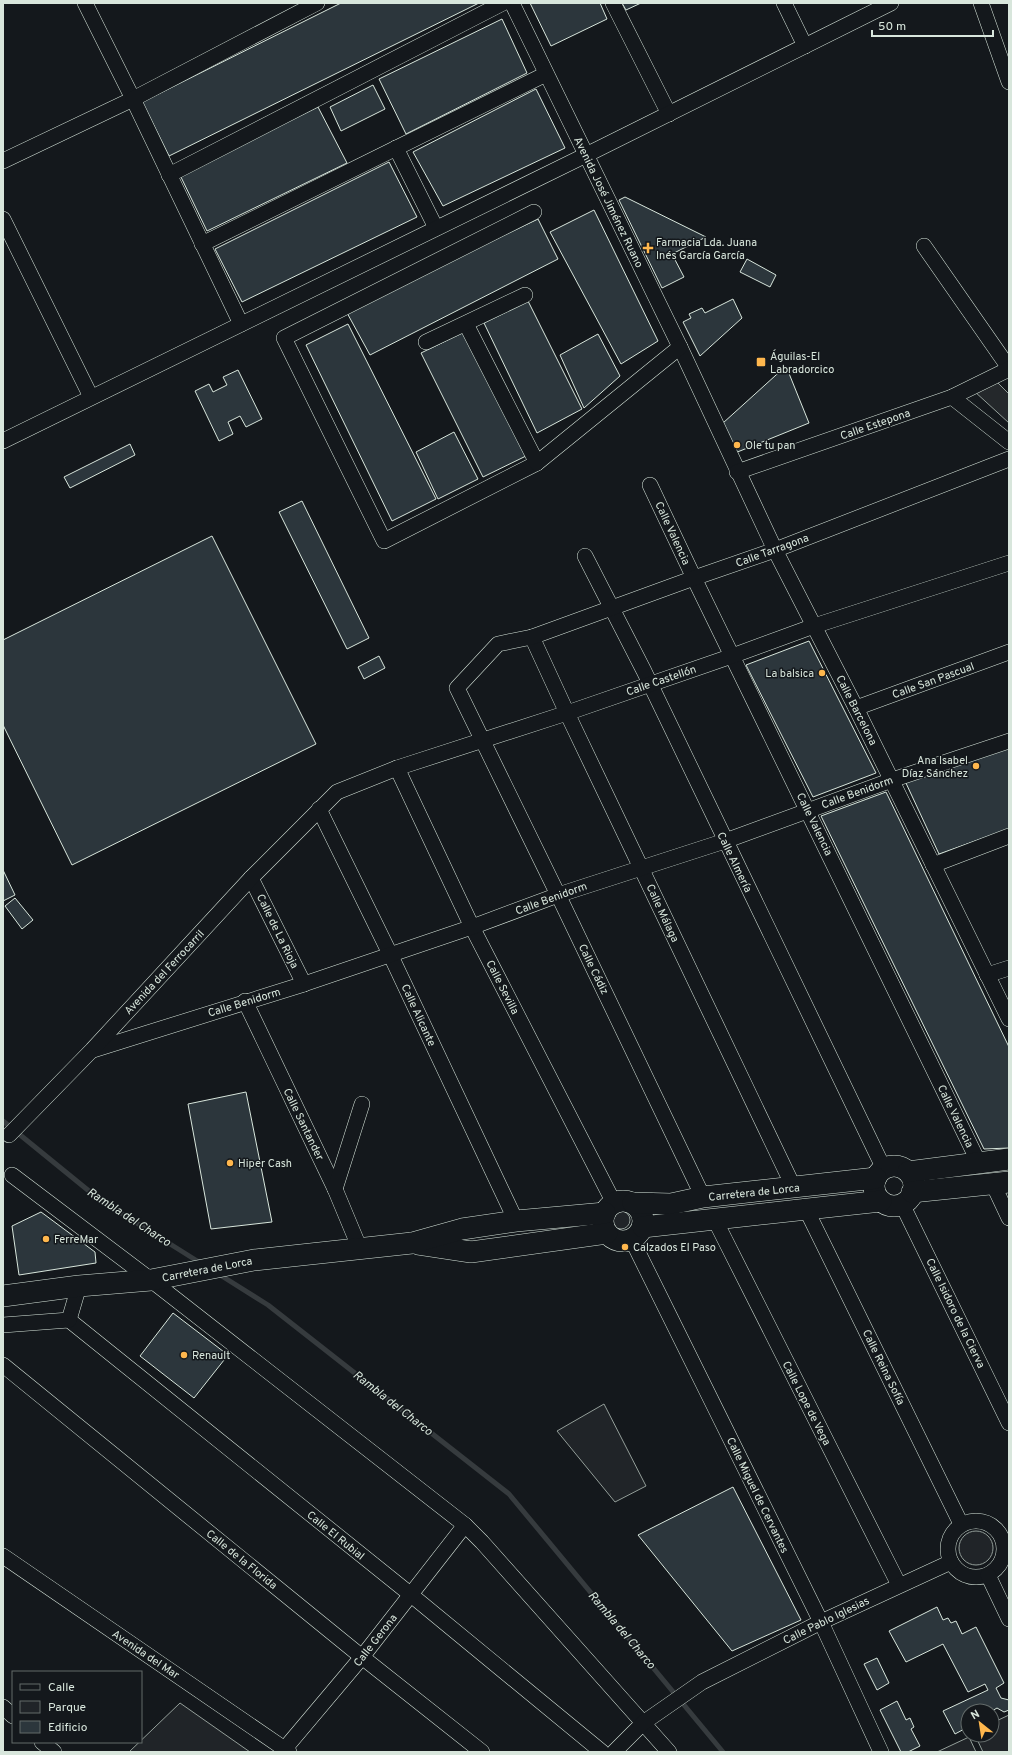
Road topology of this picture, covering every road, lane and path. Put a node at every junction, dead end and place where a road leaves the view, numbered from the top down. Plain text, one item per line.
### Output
1 (85, 3) edge
2 (317, 3) edge
3 (503, 3) edge
4 (512, 3) edge
5 (613, 3) edge
6 (784, 3) edge
7 (981, 3) edge
8 (888, 4) edge
9 (805, 46) junction
10 (546, 74) junction
11 (1009, 82) edge
12 (133, 98) junction
13 (669, 114) junction
14 (396, 148) junction
15 (586, 155) junction
16 (3, 161) edge
17 (169, 175) junction
18 (534, 212) dead end
19 (3, 219) edge
20 (436, 228) junction
21 (202, 244) junction
22 (924, 246) dead end
23 (525, 294) dead end
24 (241, 324) junction
25 (466, 324) junction
26 (426, 342) dead end
27 (680, 347) junction
28 (1009, 369) edge
29 (952, 397) junction
30 (91, 398) junction
31 (705, 402) joint
32 (3, 441) edge
33 (1009, 442) edge
34 (1009, 459) edge
35 (537, 464) junction
36 (738, 472) junction
37 (650, 485) dead end
38 (775, 550) junction
39 (585, 556) dead end
40 (1009, 563) edge
41 (694, 578) junction
42 (612, 607) junction
43 (814, 626) junction
44 (532, 637) junction
45 (1009, 652) edge
46 (732, 656) junction
47 (650, 684) junction
48 (856, 708) junction
49 (567, 714) junction
50 (484, 741) junction
51 (1009, 741) edge
52 (397, 768) junction
53 (892, 780) junction
54 (319, 809) junction
55 (807, 810) junction
56 (1009, 836) edge
57 (725, 841) junction
58 (933, 865) junction
59 (641, 867) junction
60 (251, 878) junction
61 (558, 895) junction
62 (472, 927) junction
63 (390, 954) junction
64 (1009, 968) edge
65 (987, 974) junction
66 (304, 984) junction
67 (245, 1002) junction
68 (1009, 1019) edge
69 (92, 1050) junction
70 (362, 1104) dead end
71 (9, 1135) dead end
72 (1009, 1159) edge
73 (979, 1163) junction
74 (908, 1172) junction
75 (880, 1173) junction
76 (12, 1175) dead end
77 (1001, 1183) edge
78 (794, 1188) junction
79 (335, 1189) junction
80 (703, 1198) junction
81 (907, 1198) junction
82 (882, 1201) junction
83 (806, 1209) junction
84 (615, 1213) junction
85 (1009, 1218) edge
86 (715, 1220) junction
87 (516, 1221) junction
88 (637, 1233) junction
89 (412, 1243) junction
90 (360, 1249) junction
91 (158, 1279) junction
92 (79, 1286) junction
93 (3, 1296) edge
94 (68, 1320) junction
95 (3, 1325) edge
96 (3, 1365) edge
97 (1009, 1422) edge
98 (961, 1524) junction
99 (464, 1525) junction
100 (1006, 1538) edge
101 (3, 1556) edge
102 (951, 1562) junction
103 (988, 1574) junction
104 (899, 1586) junction
105 (410, 1594) junction
106 (1009, 1618) edge
107 (821, 1622) junction
108 (362, 1657) junction
109 (3, 1707) edge
110 (12, 1715) edge
111 (647, 1720) junction
112 (43, 1743) edge
113 (285, 1751) edge
114 (54, 1752) edge
115 (482, 1752) edge
116 (602, 1752) edge
117 (614, 1752) edge
118 (669, 1752) edge
119 (881, 1752) edge

1 - 12 street
2 - 12 street
3 - 17 street
4 - 10 street, Avenida José Jiménez Ruano
5 - 13 street
6 - 9 street
7 - 11 street
8 - 9 street
9 - 13 street
10 - 14 street
10 - 15 street, Avenida José Jiménez Ruano
12 - 16 street
12 - 17 street
13 - 15 street
14 - 20 street
14 - 21 street
15 - 20 street
15 - 27 street, Avenida José Jiménez Ruano
17 - 21 street
18 - 35 street
19 - 30 street
20 - 24 street
21 - 24 street
22 - 28 street
23 - 25 street
24 - 30 street
25 - 26 street
25 - 35 street
27 - 31 street, Avenida José Jiménez Ruano
27 - 35 street
28 - 29 street, Calle Estepona
29 - 33 street
29 - 36 street, Calle Estepona
30 - 32 street
31 - 36 street, Calle Barcelona
34 - 38 street, Calle Tarragona
36 - 38 street, Calle Barcelona
37 - 41 street, Calle Valencia
38 - 41 street, Calle Tarragona
38 - 43 street, Calle Barcelona
39 - 42 street, Calle Almería
40 - 43 street, Calle Castellón
41 - 42 street, Calle Tarragona
41 - 46 street, Calle Valencia
42 - 44 street, Calle Tarragona
42 - 47 street, Calle Almería
43 - 46 street, Calle Castellón
43 - 48 street, Calle Barcelona
44 - 49 street, Calle Málaga
44 - 50 street, Calle Tarragona
45 - 48 street, Calle San Pascual
46 - 47 street, Calle Castellón
46 - 55 street, Calle Valencia
47 - 49 street, Calle Castellón
47 - 57 street, Calle Almería
48 - 53 street, Calle Barcelona
49 - 50 street, Calle Castellón
49 - 59 street, Calle Málaga
50 - 52 street, Calle Castellón
50 - 61 street, Calle Cádiz
51 - 53 street, Calle Benidorm
52 - 54 street, Calle Castellón
52 - 62 street, Calle Sevilla
53 - 55 street, Calle Benidorm
53 - 58 street, Calle Barcelona
54 - 60 street, Avenida del Ferrocarril
54 - 63 street, Calle Alicante
55 - 57 street, Calle Benidorm
55 - 73 street, Calle Valencia
56 - 58 street
57 - 59 street, Calle Benidorm
57 - 75 street, Calle Almería
58 - 65 street, Calle Barcelona
59 - 61 street, Calle Benidorm
59 - 78 street, Calle Málaga
60 - 66 street, Calle de La Rioja
60 - 69 street, Avenida del Ferrocarril
61 - 62 street, Calle Benidorm
61 - 80 street, Calle Cádiz
62 - 63 street, Calle Benidorm
62 - 84 street, Calle Sevilla
63 - 66 street, Calle Benidorm
63 - 87 street, Calle Alicante
64 - 65 street
65 - 68 street, Calle Barcelona
66 - 67 street, Calle Benidorm
67 - 69 street, Calle Benidorm
67 - 79 street, Calle Santander
69 - 71 street, Avenida del Ferrocarril
70 - 79 street
72 - 73 main road, Carretera de Lorca
73 - 74 main road, Carretera de Lorca
74 - 75 main road, Carretera de Lorca
74 - 81 main road
75 - 78 main road, Carretera de Lorca
75 - 82 main road
76 - 91 street
77 - 81 main road, Carretera de Lorca
77 - 85 street
78 - 80 main road, Carretera de Lorca
79 - 90 street, Calle Santander
80 - 84 main road, Carretera de Lorca
81 - 82 main road, Carretera de Lorca
81 - 97 street, Calle Isidoro de la Cierva
82 - 83 main road, Carretera de Lorca
83 - 86 main road, Carretera de Lorca
83 - 98 street, Calle Reina Sofía
84 - 87 main road, Carretera de Lorca
84 - 88 main road
84 - 88 main road, Carretera de Lorca
84 - 89 main road, Carretera de Lorca
86 - 88 main road, Carretera de Lorca
86 - 104 street, Calle Lope de Vega
87 - 89 main road, Carretera de Lorca
88 - 107 street, Calle Miguel de Cervantes
89 - 90 main road, Carretera de Lorca
90 - 91 main road, Carretera de Lorca
91 - 92 main road, Carretera de Lorca
91 - 99 street
92 - 93 main road, Carretera de Lorca
92 - 94 street
94 - 95 street
94 - 105 street, Calle El Rubial
96 - 108 street, Calle de la Florida
98 - 100 street
98 - 102 street
99 - 105 street, Calle Gerona
99 - 111 street
100 - 103 street
101 - 113 street, Avenida del Mar
102 - 103 street
102 - 104 street, Calle Pablo Iglesias
103 - 106 street
104 - 107 street, Calle Pablo Iglesias
105 - 108 street, Calle Gerona
105 - 116 street, Calle El Rubial
107 - 111 street, Calle Pablo Iglesias
107 - 119 street, Calle Miguel de Cervantes
108 - 113 street, Calle Gerona
108 - 115 street, Calle de la Florida
109 - 110 street
111 - 117 street, Calle Pablo Iglesias
111 - 118 street
112 - 114 street

